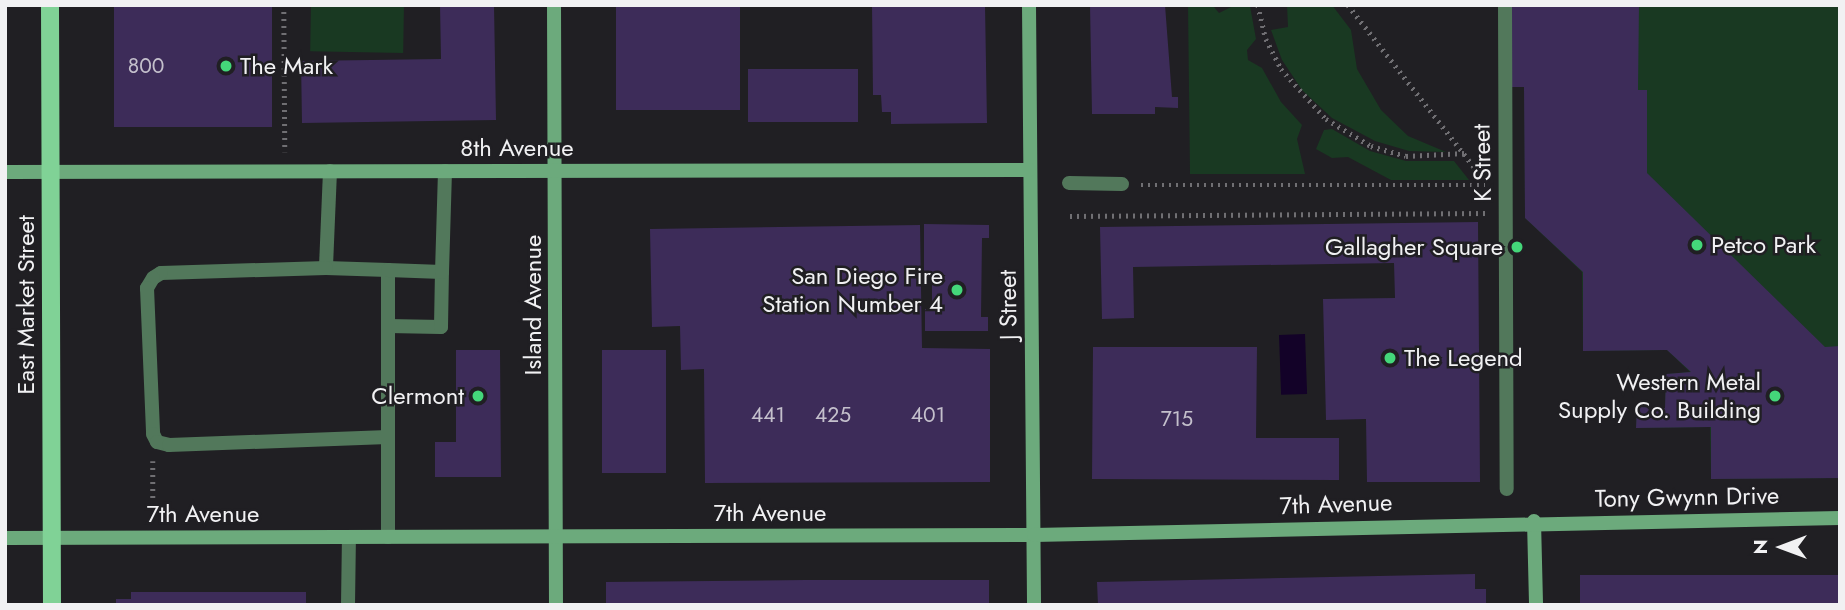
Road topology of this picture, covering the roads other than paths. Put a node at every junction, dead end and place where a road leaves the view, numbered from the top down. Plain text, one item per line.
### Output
1 (50, 5) edge
2 (554, 5) edge
3 (1029, 5) edge
4 (1505, 5) edge
5 (1029, 170) junction
6 (50, 171) junction
7 (330, 171) junction
8 (445, 171) junction
9 (555, 171) junction
10 (5, 172) edge
11 (1069, 183) dead end
12 (1122, 184) road end
13 (326, 268) junction
14 (388, 270) junction
15 (442, 272) junction
16 (388, 326) junction
17 (388, 437) junction
18 (1507, 489) dead end
19 (1840, 518) edge
20 (1534, 521) junction
21 (1034, 535) junction
22 (52, 537) junction
23 (349, 537) junction
24 (388, 537) junction
25 (556, 537) junction
26 (5, 538) edge
27 (52, 605) edge
28 (348, 605) edge
29 (556, 605) edge
30 (1034, 605) edge
31 (1535, 605) edge

1 - 6 main road, East Market Street
2 - 9 street, Island Avenue
3 - 5 street, J Street
4 - 18 street, K Street
5 - 9 street, 8th Avenue
5 - 21 street, J Street
6 - 7 street, 8th Avenue
6 - 10 street, 8th Avenue
6 - 22 main road, East Market Street
7 - 8 street, 8th Avenue
7 - 13 street
8 - 9 street, 8th Avenue
8 - 15 street
9 - 25 street, Island Avenue
11 - 12 street
13 - 14 street
13 - 17 street
14 - 15 street
14 - 16 street
15 - 16 street
16 - 17 street
17 - 24 street
19 - 20 street, Tony Gwynn Drive
20 - 21 street, 7th Avenue
20 - 31 street
21 - 25 street, 7th Avenue
21 - 30 street, J Street
22 - 23 street, 7th Avenue
22 - 26 street, 7th Avenue
22 - 27 main road, East Market Street
23 - 24 street, 7th Avenue
23 - 28 street
24 - 25 street, 7th Avenue
25 - 29 street, Island Avenue

